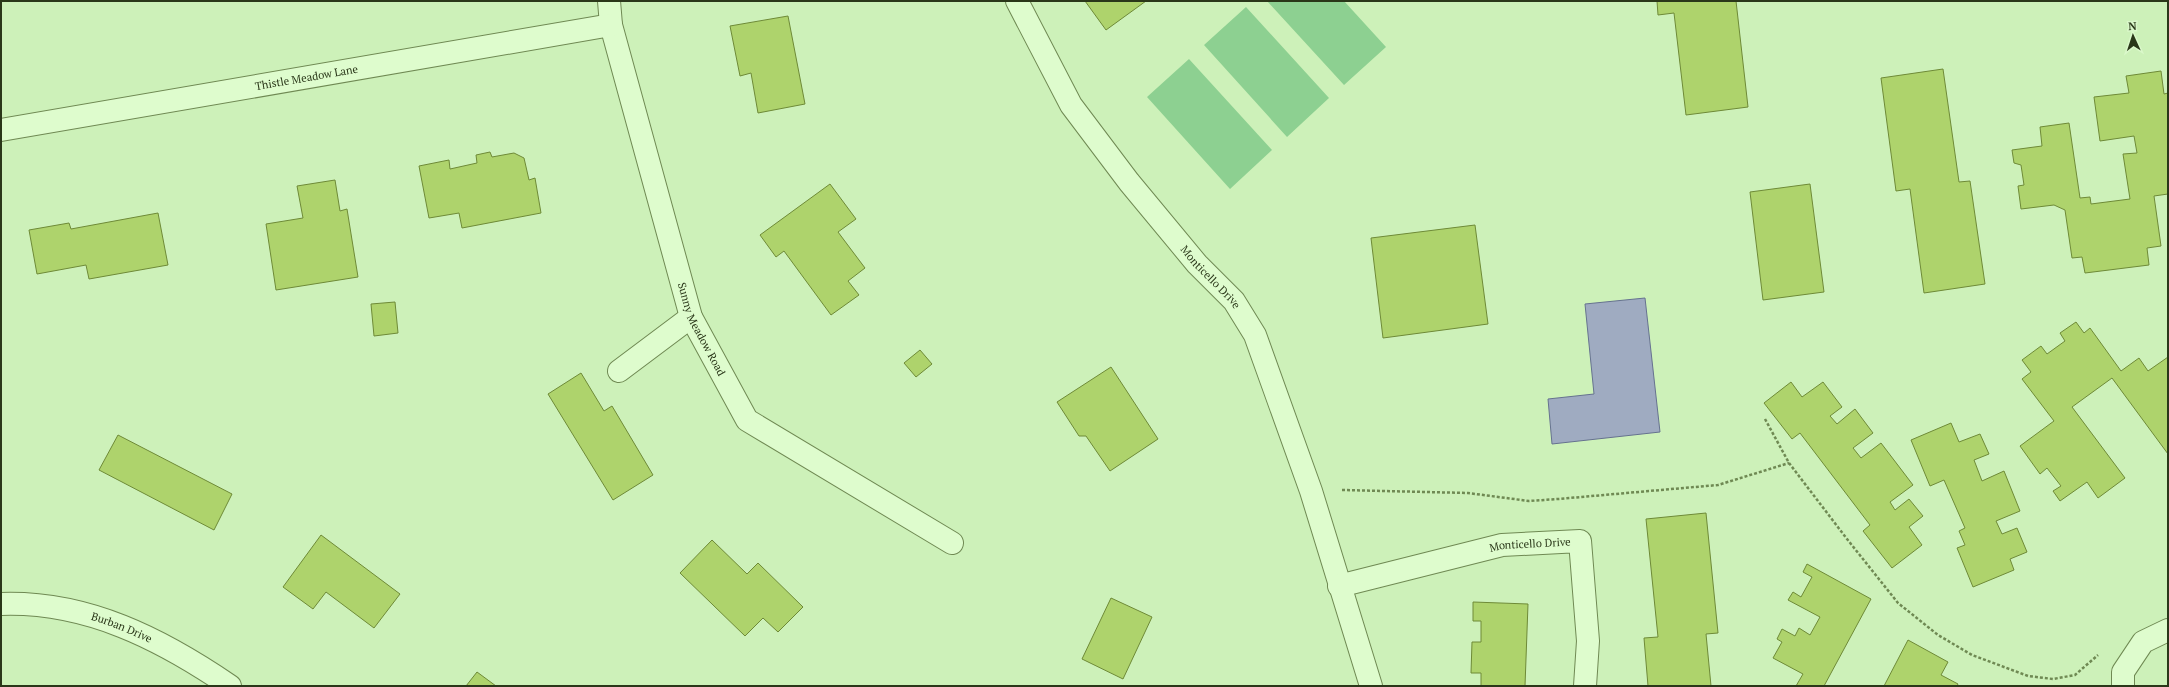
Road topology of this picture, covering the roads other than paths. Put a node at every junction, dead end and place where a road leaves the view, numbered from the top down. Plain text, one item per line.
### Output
1 (609, 1) edge
2 (1017, 1) edge
3 (611, 25) junction
4 (1, 130) edge
5 (691, 317) junction
6 (620, 371) dead end
7 (952, 543) dead end
8 (1339, 586) junction
9 (1, 604) edge
10 (2168, 630) edge
11 (230, 686) edge
12 (1371, 686) edge
13 (1585, 686) edge
14 (2123, 686) edge

1 - 3 street, Sunny Meadow Road
2 - 8 street, Monticello Drive
3 - 4 street, Thistle Meadow Lane
3 - 5 street, Sunny Meadow Road
5 - 6 street
5 - 7 street, Sunny Meadow Road
8 - 12 street, Monticello Drive
8 - 13 street, Monticello Drive
9 - 11 street, Burban Drive
10 - 14 street

